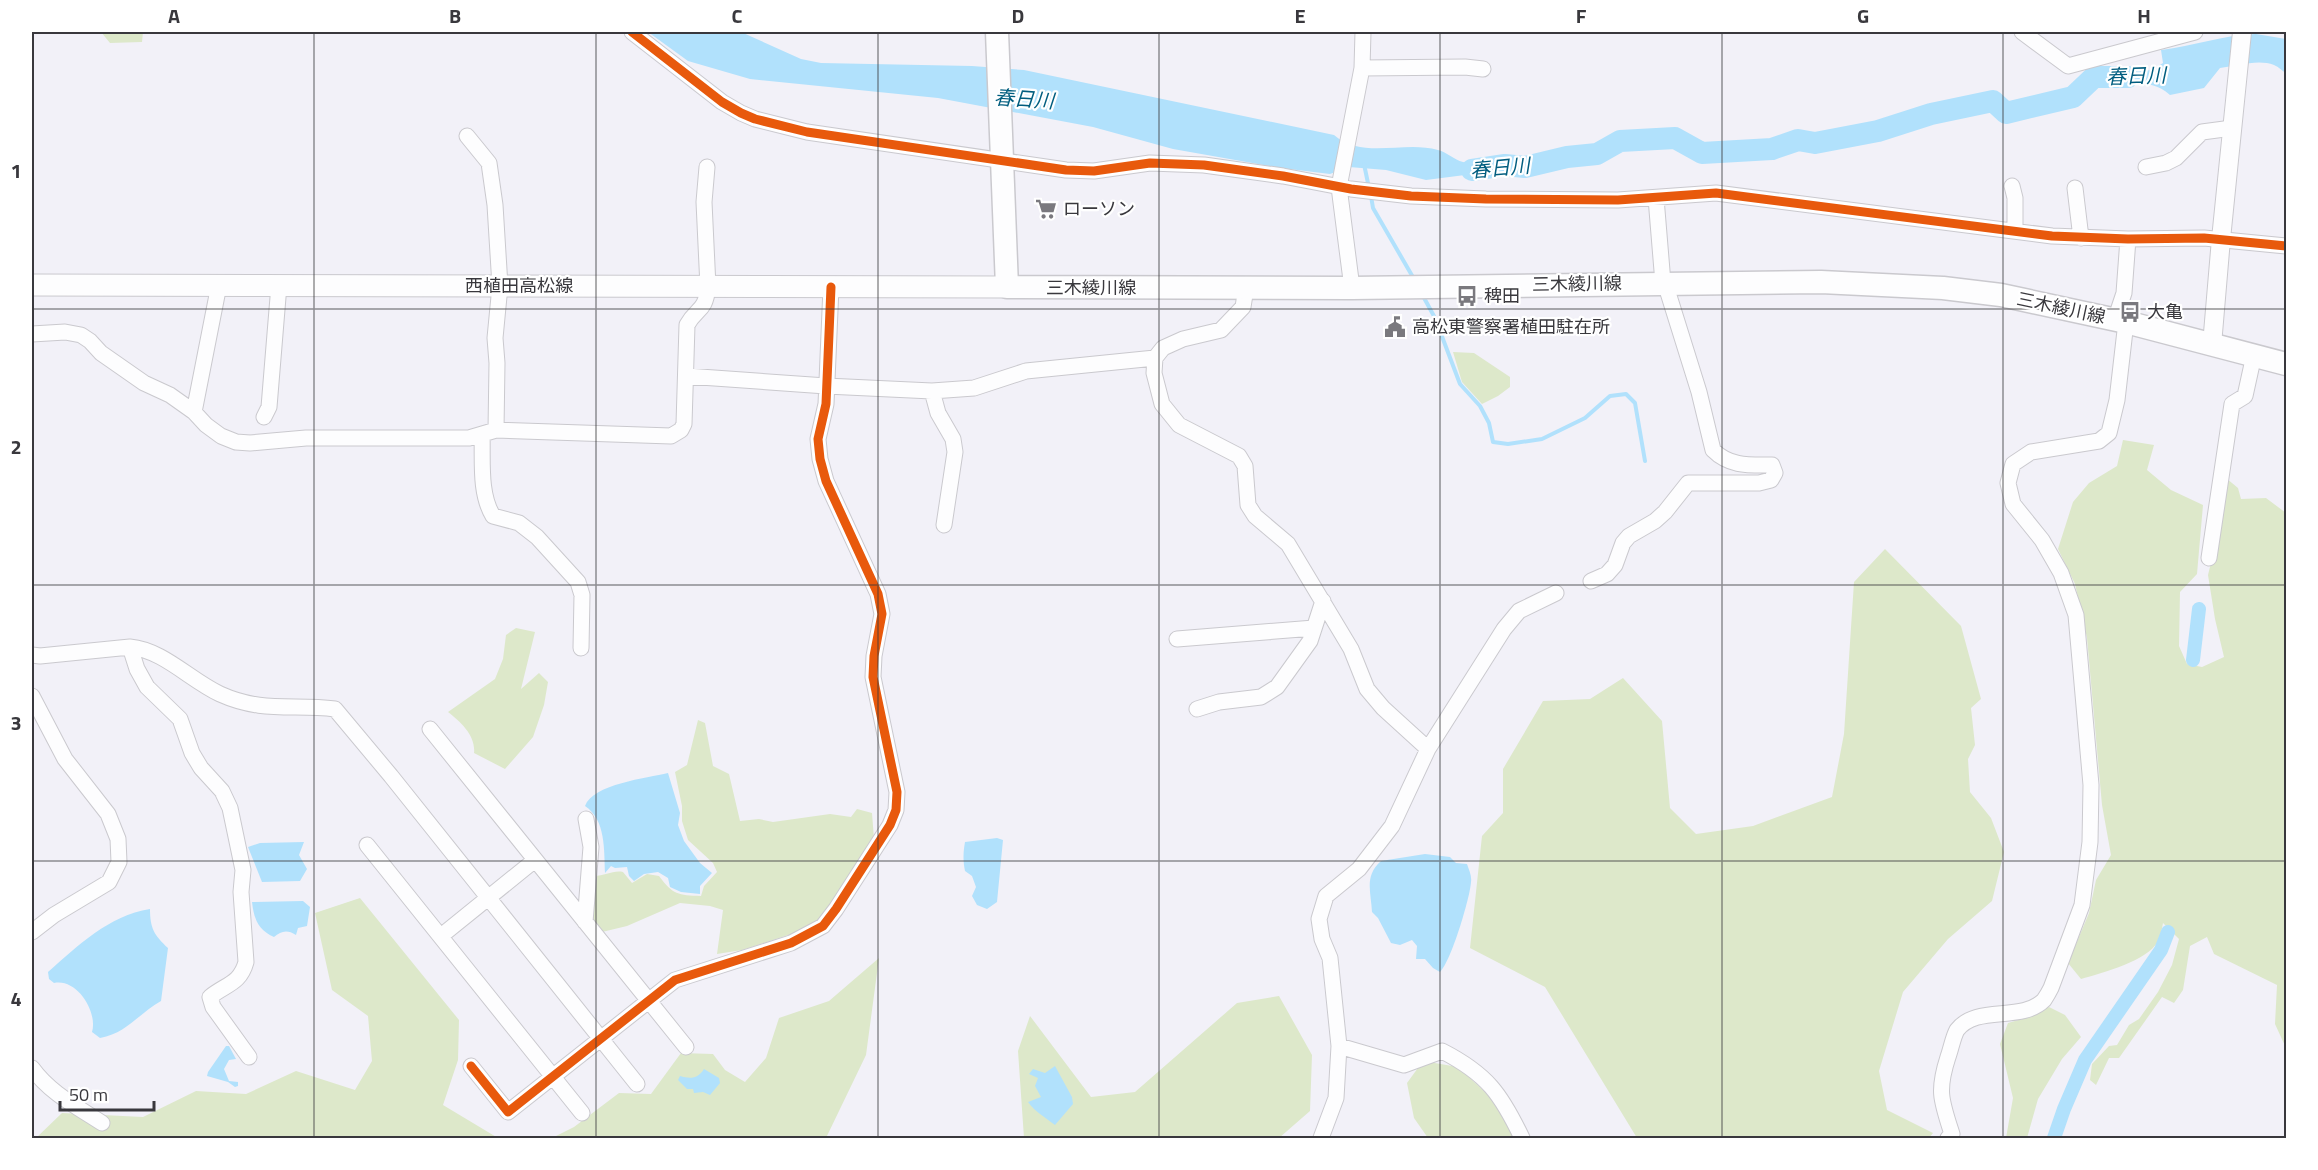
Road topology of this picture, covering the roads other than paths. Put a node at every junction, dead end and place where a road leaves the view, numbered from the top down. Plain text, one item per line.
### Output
1 (632, 32) edge
2 (997, 32) edge
3 (1363, 32) edge
4 (2022, 32) edge
5 (2195, 32) edge
6 (2242, 32) edge
7 (1362, 68) junction
8 (1483, 69) dead end
9 (2232, 128) junction
10 (467, 136) dead end
11 (1003, 160) junction
12 (707, 167) dead end
13 (2146, 167) dead end
14 (1339, 184) junction
15 (2013, 186) dead end
16 (2075, 188) dead end
17 (1656, 198) junction
18 (2015, 230) junction
19 (2081, 238) junction
20 (2128, 239) junction
21 (2220, 239) junction
22 (2286, 246) edge
23 (1664, 283) junction
24 (32, 285) edge
25 (219, 285) junction
26 (279, 285) junction
27 (500, 286) junction
28 (708, 287) junction
29 (831, 287) junction
30 (1007, 287) junction
31 (1246, 288) junction
32 (1352, 288) junction
33 (2121, 321) junction
34 (32, 334) edge
35 (2212, 345) junction
36 (2254, 355) junction
37 (1155, 358) junction
38 (2286, 364) edge
39 (686, 376) junction
40 (826, 386) junction
41 (932, 391) junction
42 (194, 412) junction
43 (264, 417) dead end
44 (489, 432) junction
45 (944, 525) dead end
46 (2209, 558) dead end
47 (1591, 581) dead end
48 (1556, 593) dead end
49 (1323, 601) junction
50 (1314, 628) junction
51 (1177, 639) dead end
52 (130, 647) junction
53 (581, 648) dead end
54 (32, 655) edge
55 (32, 696) edge
56 (1197, 709) dead end
57 (430, 729) dead end
58 (1428, 748) junction
59 (586, 819) dead end
60 (367, 845) dead end
61 (535, 860) junction
62 (488, 897) junction
63 (585, 922) junction
64 (32, 932) edge
65 (441, 936) junction
66 (649, 1001) junction
67 (601, 1039) junction
68 (1339, 1046) junction
69 (686, 1047) dead end
70 (249, 1057) dead end
71 (471, 1066) dead end
72 (32, 1068) edge
73 (553, 1076) junction
74 (637, 1084) dead end
75 (582, 1113) dead end
76 (102, 1122) dead end
77 (1951, 1137) edge
78 (1321, 1138) edge
79 (1522, 1138) edge

1 - 11 street
2 - 11 main road
3 - 7 street
4 - 5 street
6 - 9 street
7 - 8 street
7 - 14 street
9 - 13 street
9 - 21 street
10 - 27 street
11 - 14 street
11 - 30 main road
12 - 28 street
14 - 17 street
14 - 32 street
15 - 18 street
16 - 19 street
17 - 18 street
17 - 23 street
18 - 19 street
19 - 20 street
20 - 21 street
20 - 33 street
21 - 22 street
21 - 35 street
23 - 32 main road, 三木綾川線
23 - 33 main road, 三木綾川線
23 - 47 street
24 - 25 main road, 西植田高松線
25 - 26 main road, 西植田高松線
25 - 42 street
26 - 27 main road, 西植田高松線
26 - 43 street
27 - 28 main road, 西植田高松線
27 - 44 street
28 - 29 main road, 西植田高松線
28 - 39 street
29 - 30 main road, 西植田高松線
29 - 40 street
30 - 31 main road, 三木綾川線
31 - 32 main road, 三木綾川線
31 - 37 street
33 - 35 main road, 三木綾川線
33 - 77 street
34 - 42 street
35 - 36 main road, 三木綾川線
36 - 38 main road, 三木綾川線
36 - 46 street
37 - 41 street
37 - 49 street
39 - 40 street
39 - 44 street
40 - 41 street
40 - 66 street
41 - 45 street
42 - 44 street
44 - 53 street
48 - 58 street
49 - 50 street
49 - 58 street
50 - 51 street
50 - 56 street
52 - 54 street
52 - 62 street
52 - 70 street
55 - 64 street
57 - 61 street
58 - 68 street
59 - 63 street
60 - 65 street
61 - 62 street
61 - 63 street
62 - 65 street
62 - 67 street
63 - 66 street
65 - 73 street
66 - 67 street
66 - 69 street
67 - 73 street
67 - 74 street
68 - 78 street
68 - 79 street
71 - 73 street
72 - 76 street
73 - 75 street

